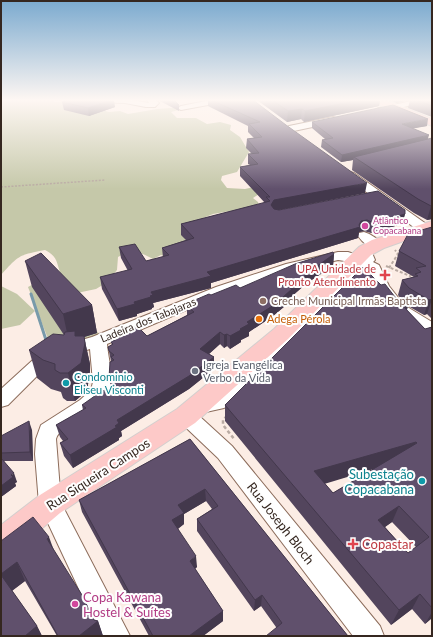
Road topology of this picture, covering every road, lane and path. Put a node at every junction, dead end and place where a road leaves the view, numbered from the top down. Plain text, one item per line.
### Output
1 (290, 130) edge
2 (302, 138) edge
3 (346, 167) edge
4 (105, 180) dead end
5 (1, 187) edge
6 (429, 230) edge
7 (395, 250) dead end
8 (365, 251) junction
9 (395, 259) junction
10 (398, 260) edge
11 (383, 265) dead end
12 (390, 268) junction
13 (412, 272) dead end
14 (432, 329) edge
15 (98, 341) junction
16 (1, 400) edge
17 (191, 412) junction
18 (50, 504) junction
19 (1, 544) edge
20 (116, 636) edge
21 (370, 636) edge

1 - 2 street
3 - 6 street
4 - 5 path
6 - 8 main road, Rua Siqueira Campos
7 - 9 path
8 - 14 street
8 - 15 street, Ladeira dos Tabajaras
8 - 17 main road, Rua Siqueira Campos
9 - 10 path
9 - 12 path
11 - 12 path
12 - 13 path
15 - 16 street, Ladeira dos Tabajaras
15 - 18 street
17 - 18 main road, Rua Siqueira Campos
17 - 21 street, Rua Joseph Bloch
18 - 19 main road, Rua Siqueira Campos
18 - 20 street

